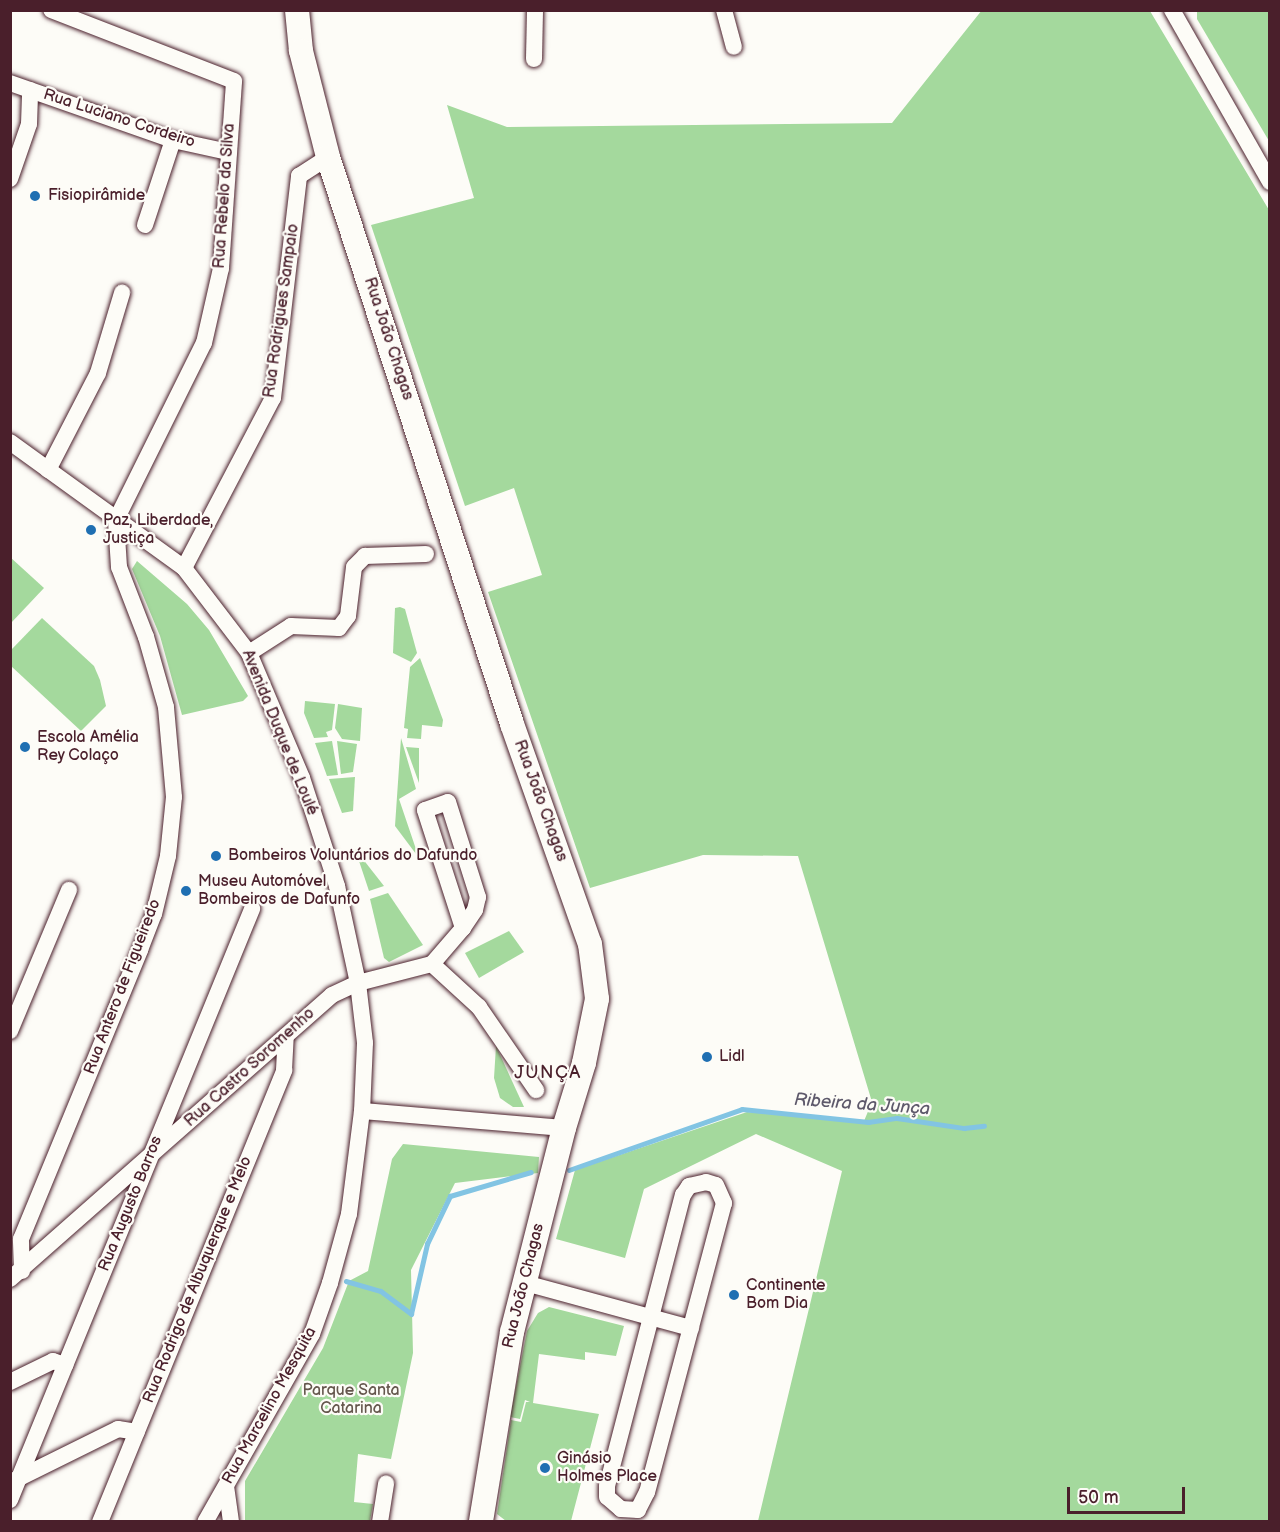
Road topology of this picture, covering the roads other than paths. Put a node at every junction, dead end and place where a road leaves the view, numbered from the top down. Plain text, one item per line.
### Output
1 (297, 10) edge
2 (312, 10) edge
3 (535, 10) edge
4 (724, 10) edge
5 (51, 12) edge
6 (1176, 14) edge
7 (734, 46) dead end
8 (534, 59) dead end
9 (10, 82) edge
10 (30, 90) junction
11 (314, 93) junction
12 (173, 140) junction
13 (228, 152) junction
14 (328, 157) junction
15 (10, 179) edge
16 (1269, 182) edge
17 (145, 225) dead end
18 (122, 293) dead end
19 (10, 442) edge
20 (48, 470) junction
21 (116, 519) junction
22 (426, 554) dead end
23 (184, 568) junction
24 (249, 653) junction
25 (69, 890) dead end
26 (252, 909) dead end
27 (463, 928) junction
28 (432, 964) junction
29 (358, 983) junction
30 (10, 1031) edge
31 (286, 1036) junction
32 (536, 1090) dead end
33 (362, 1112) junction
34 (564, 1128) junction
35 (150, 1156) junction
36 (16, 1275) edge
37 (525, 1283) junction
38 (651, 1317) junction
39 (691, 1328) junction
40 (65, 1365) junction
41 (10, 1382) edge
42 (136, 1432) junction
43 (15, 1480) edge
44 (386, 1483) dead end
45 (226, 1486) junction
46 (10, 1500) edge
47 (100, 1521) edge
48 (205, 1521) edge
49 (231, 1521) edge
50 (380, 1521) edge
51 (481, 1521) edge

1 - 11 street, Rua João Chagas
2 - 11 street, Rua João Chagas
3 - 8 street
4 - 7 street
5 - 13 street, Rua Rebelo da Silva
6 - 16 street
9 - 10 street, Rua Luciano Cordeiro
10 - 12 street, Rua Luciano Cordeiro
10 - 15 street
11 - 14 street, Rua João Chagas
12 - 13 street, Rua Luciano Cordeiro
12 - 17 street
13 - 21 street, Rua Rebelo da Silva
14 - 23 street, Rua Rodrigues Sampaio
14 - 34 street, Rua João Chagas
18 - 20 street
19 - 20 street, Avenida Duque de Loulé
20 - 21 street, Avenida Duque de Loulé
21 - 23 street, Avenida Duque de Loulé
21 - 36 street, Rua Antero de Figueiredo
22 - 24 street
23 - 24 street, Avenida Duque de Loulé
24 - 29 street, Avenida Duque de Loulé
25 - 30 street
26 - 35 street, Rua Augusto Barros
27 - 27 street
27 - 28 street
28 - 29 street
28 - 32 street
29 - 31 street, Rua Castro Soromenho
29 - 33 street, Avenida Duque de Loulé
31 - 35 street, Rua Castro Soromenho
31 - 42 street, Rua Rodrigo de Albuquerque e Melo
33 - 34 street
33 - 45 street, Rua Marcelino Mesquita
34 - 37 street, Rua João Chagas
35 - 36 street, Rua Castro Soromenho
35 - 40 street, Rua Augusto Barros
37 - 38 street
37 - 51 street, Rua João Chagas
38 - 39 street
38 - 39 street
38 - 39 street
40 - 41 street
40 - 43 street, Rua Augusto Barros
42 - 43 street
42 - 47 street, Rua Rodrigo de Albuquerque e Melo
43 - 46 street, Rua Augusto Barros
44 - 50 street
45 - 48 street, Rua Marcelino Mesquita
45 - 49 street

